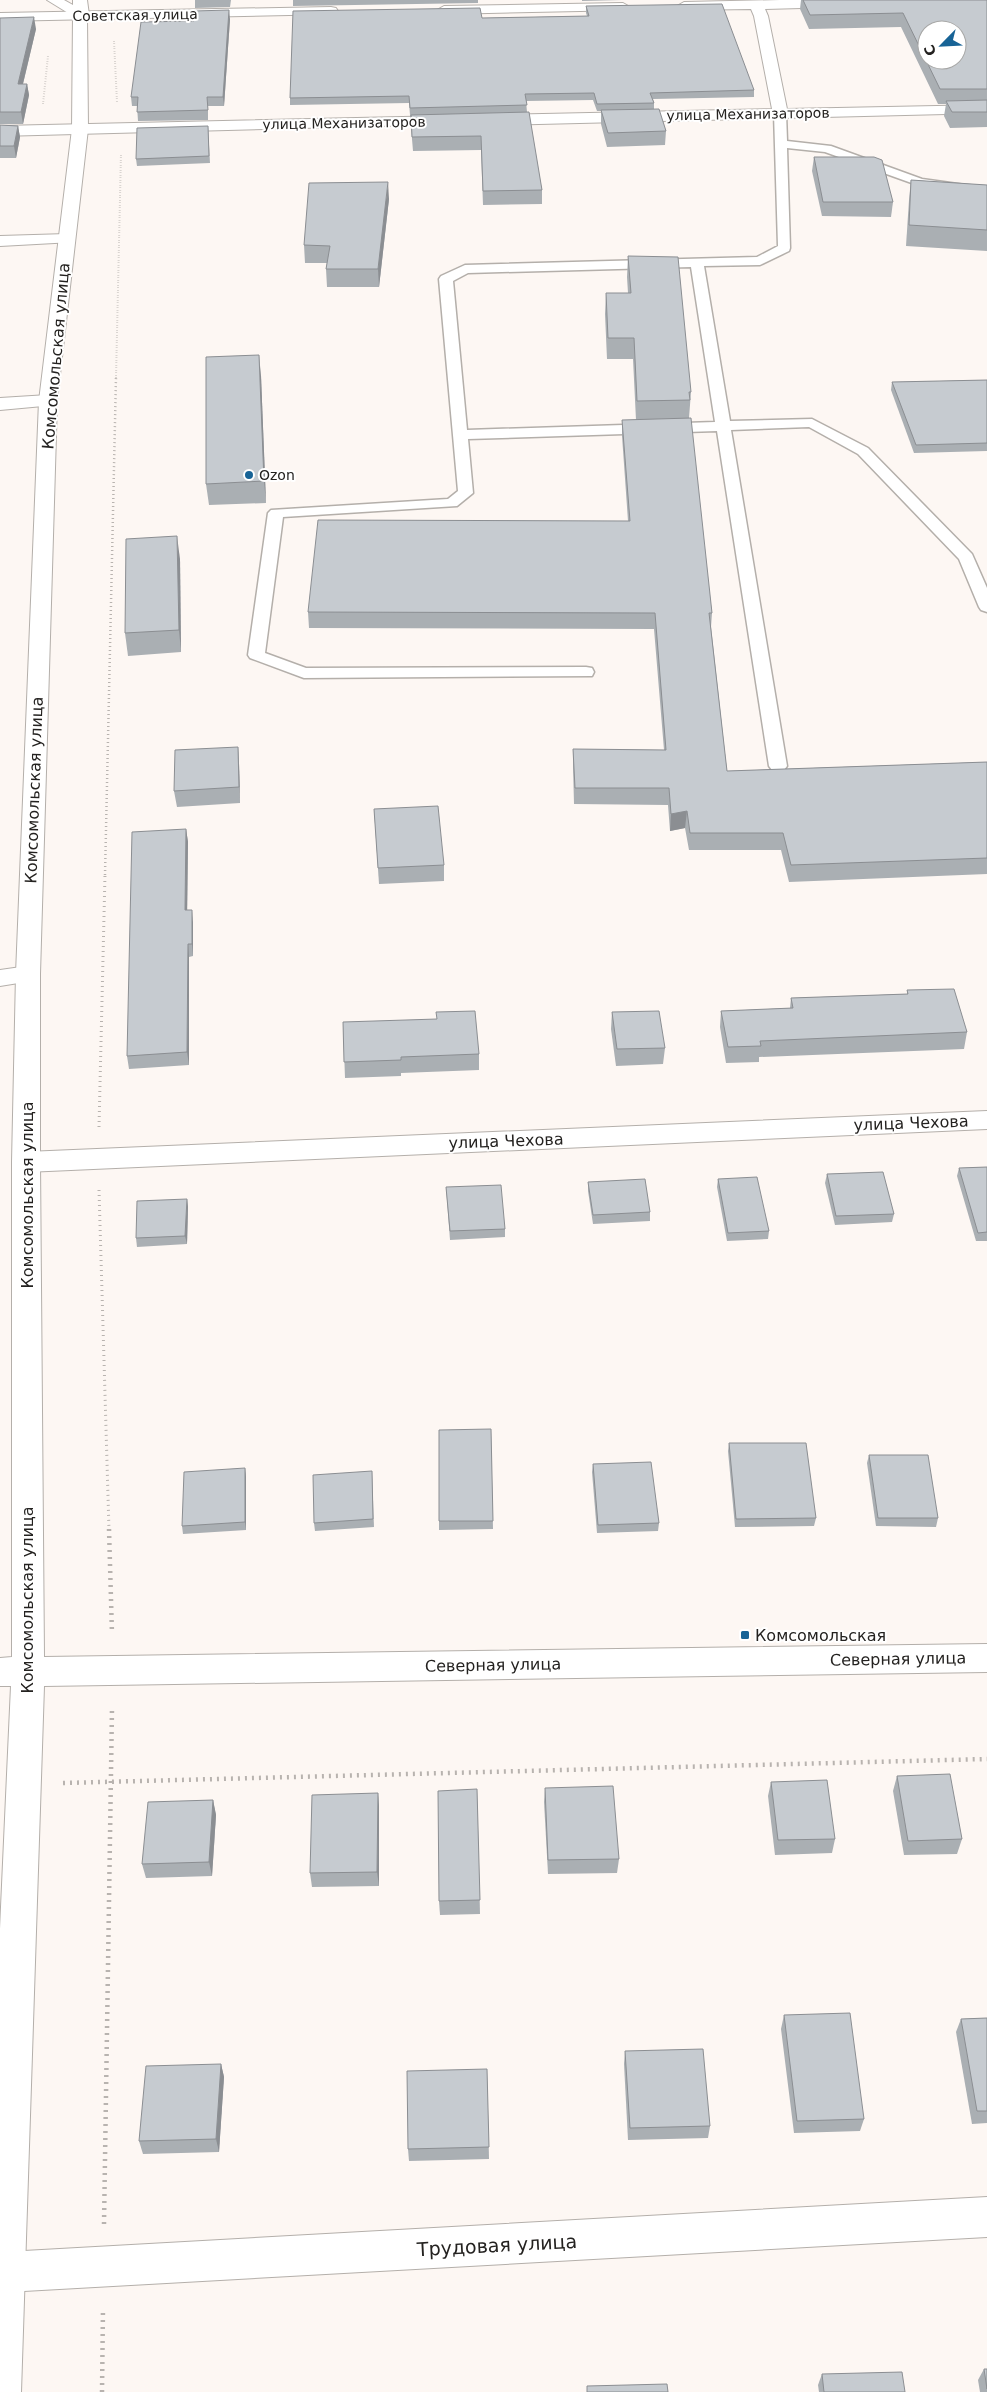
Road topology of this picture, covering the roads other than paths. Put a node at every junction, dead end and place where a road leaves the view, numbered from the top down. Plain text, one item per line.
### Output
1 (54, 0) edge
2 (853, 2) edge
3 (756, 5) junction
4 (638, 6) edge
5 (667, 6) edge
6 (81, 8) edge
7 (430, 10) edge
8 (340, 11) edge
9 (0, 17) edge
10 (987, 109) edge
11 (780, 113) junction
12 (461, 120) edge
13 (481, 120) edge
14 (80, 129) junction
15 (0, 131) edge
16 (781, 144) junction
17 (987, 192) edge
18 (67, 239) junction
19 (0, 241) edge
20 (697, 263) junction
21 (48, 401) junction
22 (0, 404) edge
23 (723, 426) junction
24 (460, 435) junction
25 (987, 607) edge
26 (586, 672) dead end
27 (778, 766) dead end
28 (28, 974) junction
29 (0, 978) edge
30 (987, 1120) edge
31 (26, 1162) junction
32 (987, 1658) edge
33 (14, 1671) edge
34 (987, 2218) edge
35 (6, 2272) junction
36 (0, 2392) edge

1 - 6 street
2 - 3 street
3 - 5 street
3 - 11 street
4 - 7 street
6 - 8 street, Советская улица
6 - 9 street, Советская улица
6 - 14 street, Комсомольская улица
10 - 11 street, улица Механизаторов
11 - 13 street, улица Механизаторов
11 - 16 lane
12 - 14 street, улица Механизаторов
14 - 15 street, улица Механизаторов
14 - 18 street, Комсомольская улица
16 - 17 lane
16 - 20 lane
18 - 19 street
18 - 21 street, Комсомольская улица
20 - 23 lane
20 - 24 lane
21 - 22 street
21 - 28 street, Комсомольская улица
23 - 24 lane
23 - 25 lane
23 - 27 lane
24 - 26 lane
28 - 29 street
28 - 31 street, Комсомольская улица
30 - 31 street, улица Чехова
31 - 33 street, Комсомольская улица
32 - 33 street, Северная улица
33 - 35 street, Комсомольская улица
34 - 35 street, Трудовая улица
35 - 36 street, Комсомольская улица

